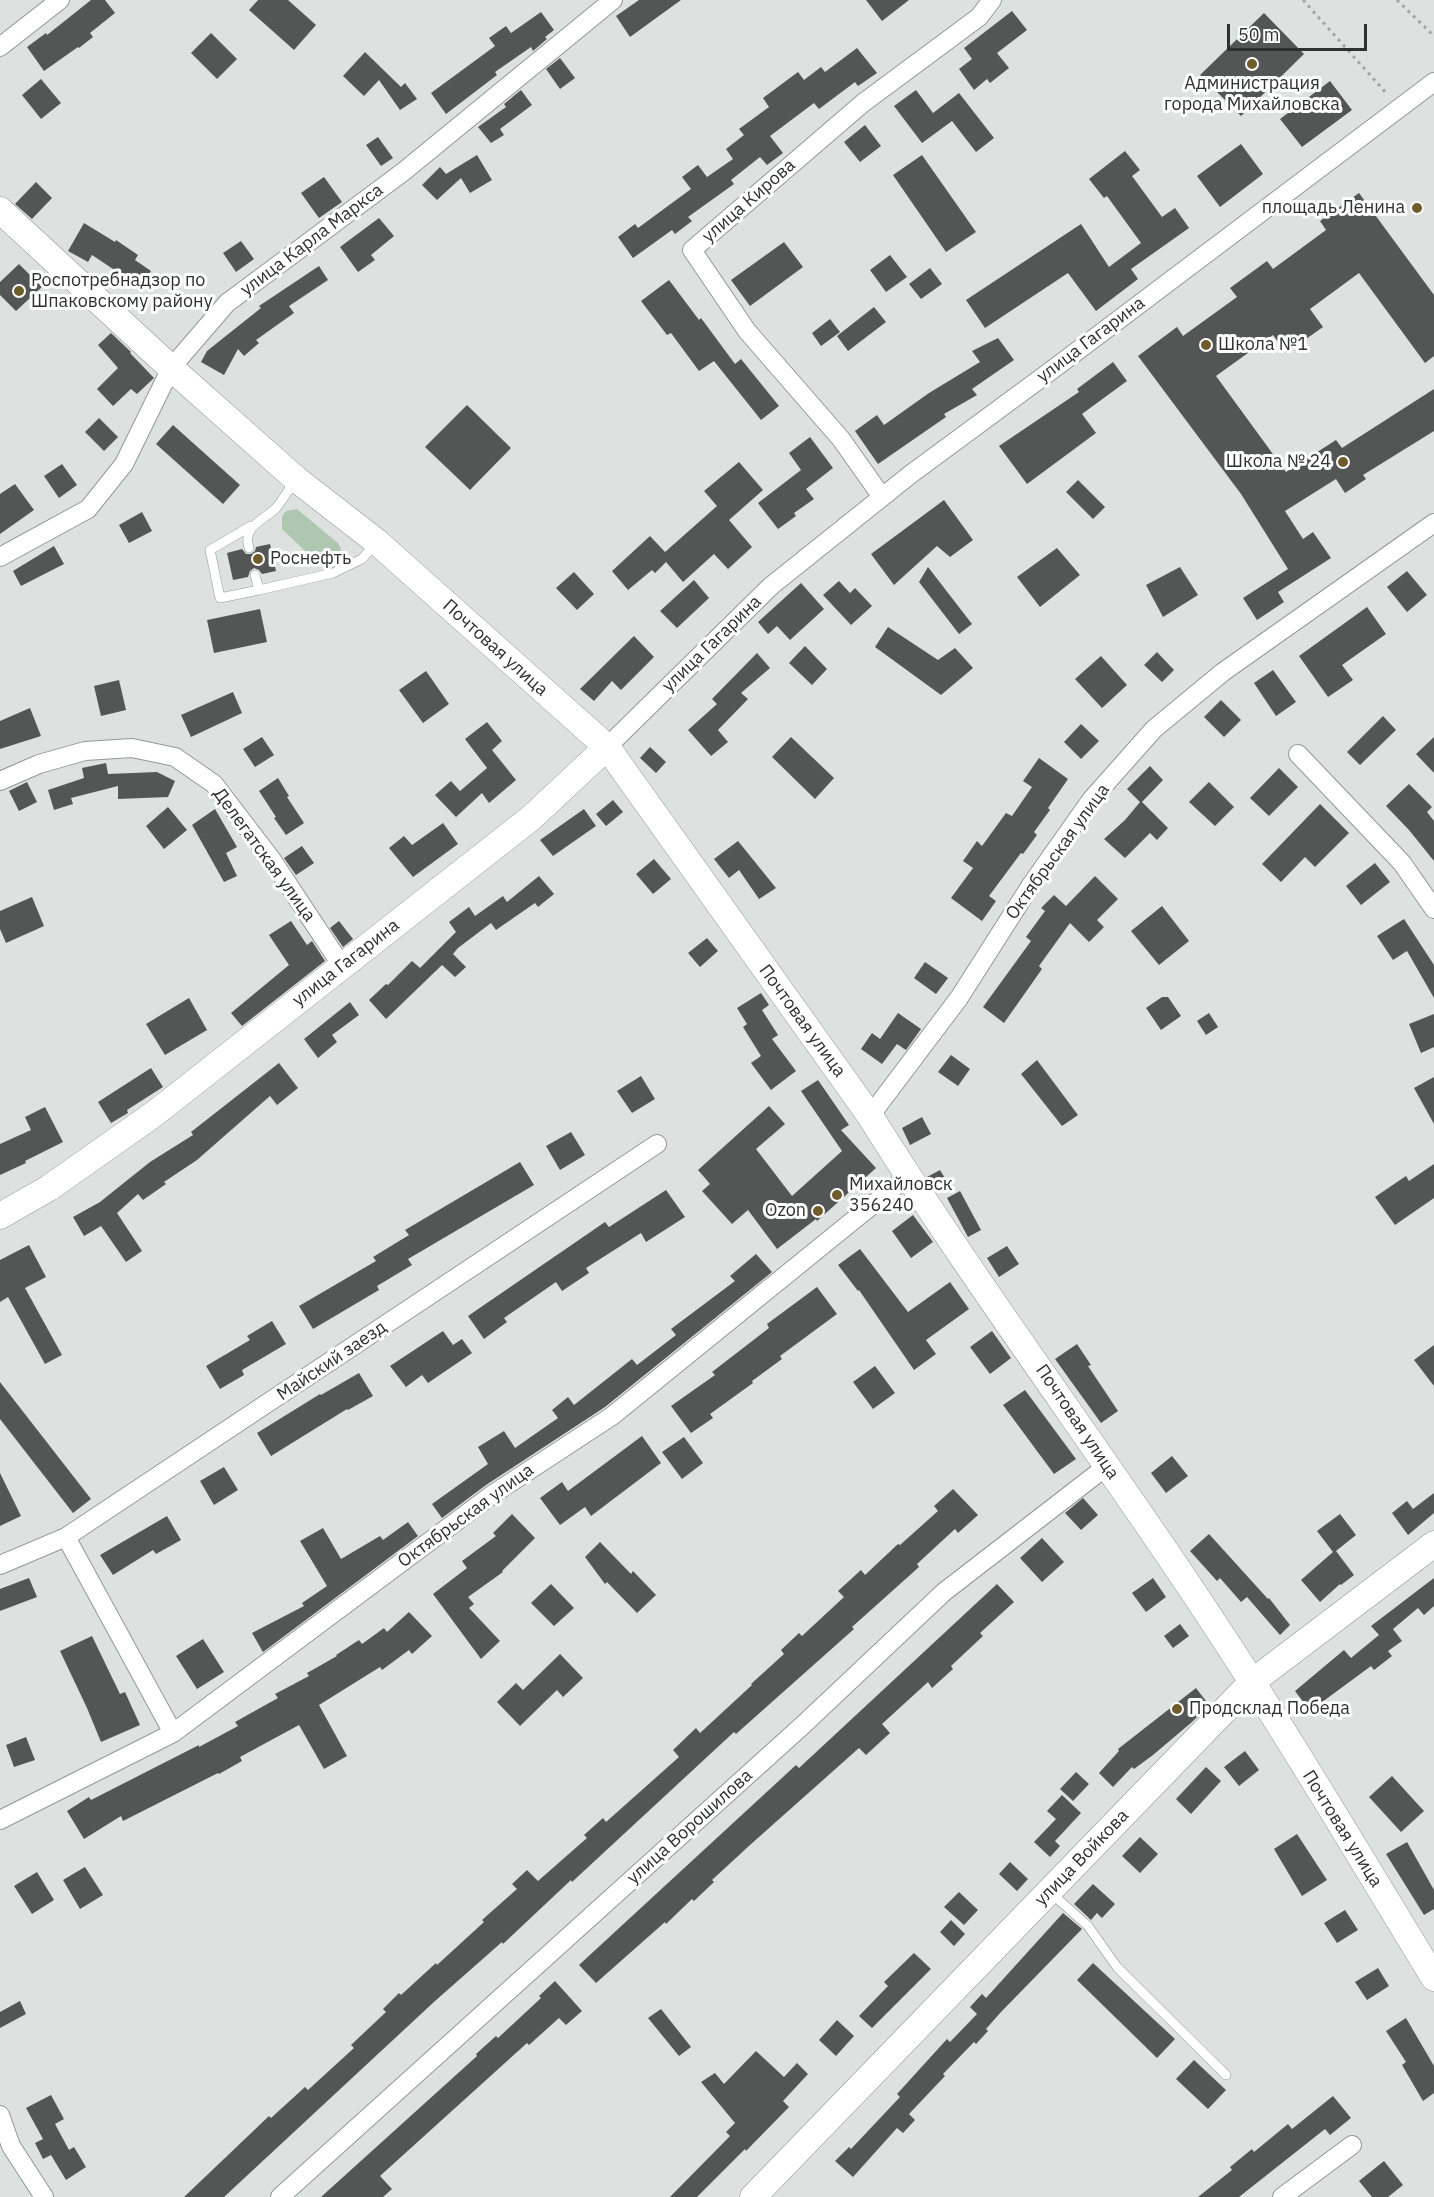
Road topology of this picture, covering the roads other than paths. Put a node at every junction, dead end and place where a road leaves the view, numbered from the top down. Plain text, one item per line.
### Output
1 (60, 0) edge
2 (613, 0) edge
3 (992, 0) edge
4 (0, 47) edge
5 (1434, 82) edge
6 (0, 210) edge
7 (171, 368) junction
8 (296, 478) junction
9 (882, 497) junction
10 (1434, 523) edge
11 (252, 526) junction
12 (377, 542) junction
13 (249, 548) dead end
14 (0, 557) edge
15 (255, 575) dead end
16 (259, 590) junction
17 (607, 747) junction
18 (1298, 754) dead end
19 (0, 781) edge
20 (1434, 909) edge
21 (342, 966) junction
22 (870, 1116) junction
23 (657, 1144) dead end
24 (908, 1176) junction
25 (0, 1216) edge
26 (1107, 1466) junction
27 (66, 1538) junction
28 (1434, 1544) edge
29 (0, 1565) edge
30 (1252, 1682) junction
31 (173, 1733) junction
32 (0, 1820) edge
33 (1050, 1891) junction
34 (1434, 1978) edge
35 (1226, 2075) dead end
36 (0, 2115) edge
37 (1352, 2145) dead end
38 (44, 2197) edge
39 (280, 2197) edge
40 (753, 2197) edge
41 (1282, 2197) edge

1 - 4 street
2 - 7 street, улица Карла Маркса
3 - 9 street, улица Кирова
5 - 9 street, улица Гагарина
6 - 7 main road, Почтовая улица
7 - 8 main road, Почтовая улица
7 - 14 street, улица Карла Маркса
8 - 11 lane
8 - 12 main road, Почтовая улица
9 - 17 street, улица Гагарина
10 - 22 street, Октябрьская улица
11 - 13 lane
11 - 16 lane
12 - 16 lane
12 - 17 main road, Почтовая улица
15 - 16 lane
17 - 21 main road, улица Гагарина
17 - 22 main road, Почтовая улица
18 - 20 street
19 - 21 street, Делегатская улица
21 - 25 main road, улица Гагарина
22 - 24 main road, Почтовая улица
23 - 27 street, Майский заезд
24 - 26 main road, Почтовая улица
24 - 31 street, Октябрьская улица
26 - 30 main road, Почтовая улица
26 - 39 street, улица Ворошилова
27 - 29 street, Майский заезд
27 - 31 street
28 - 30 main road, улица Войкова
30 - 33 main road, улица Войкова
30 - 34 main road, Почтовая улица
31 - 32 street, Октябрьская улица
33 - 35 lane
33 - 40 main road, улица Войкова
36 - 38 street
37 - 41 street

